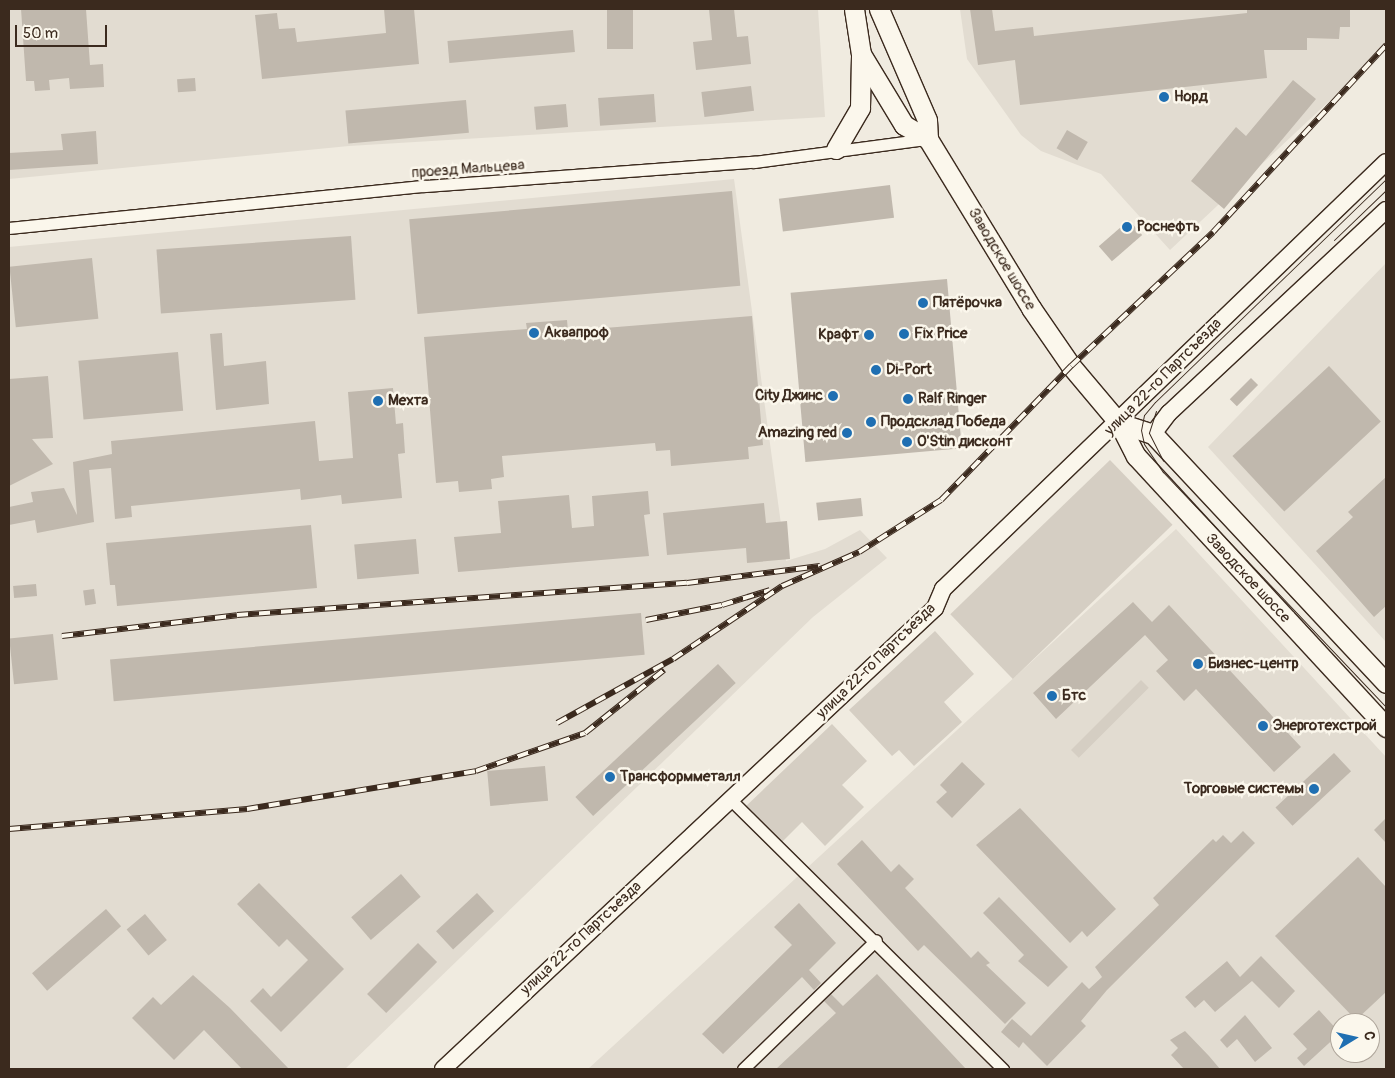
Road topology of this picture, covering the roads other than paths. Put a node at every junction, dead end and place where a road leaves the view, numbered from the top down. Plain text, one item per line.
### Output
1 (854, 9) edge
2 (879, 9) edge
3 (861, 54) junction
4 (928, 139) junction
5 (836, 148) junction
6 (1386, 162) edge
7 (1386, 210) edge
8 (9, 228) edge
9 (1119, 423) junction
10 (1153, 434) junction
11 (1386, 682) edge
12 (1386, 727) edge
13 (731, 800) junction
14 (876, 940) junction
15 (443, 1069) edge
16 (743, 1069) edge
17 (1003, 1069) edge

1 - 3 main road, Заводское шоссе
2 - 4 main road, Заводское шоссе
3 - 4 main road, Заводское шоссе
3 - 5 main road
4 - 5 street, проезд Мальцева
4 - 9 main road, Заводское шоссе
5 - 8 street, проезд Мальцева
6 - 9 street, улица 22-го Партсъезда
7 - 10 street, улица 22-го Партсъезда
9 - 10 main road, Заводское шоссе
9 - 12 main road, Заводское шоссе
9 - 13 street, улица 22-го Партсъезда
10 - 11 main road, Заводское шоссе
13 - 14 street
13 - 15 street, улица 22-го Партсъезда
14 - 16 street
14 - 17 street

